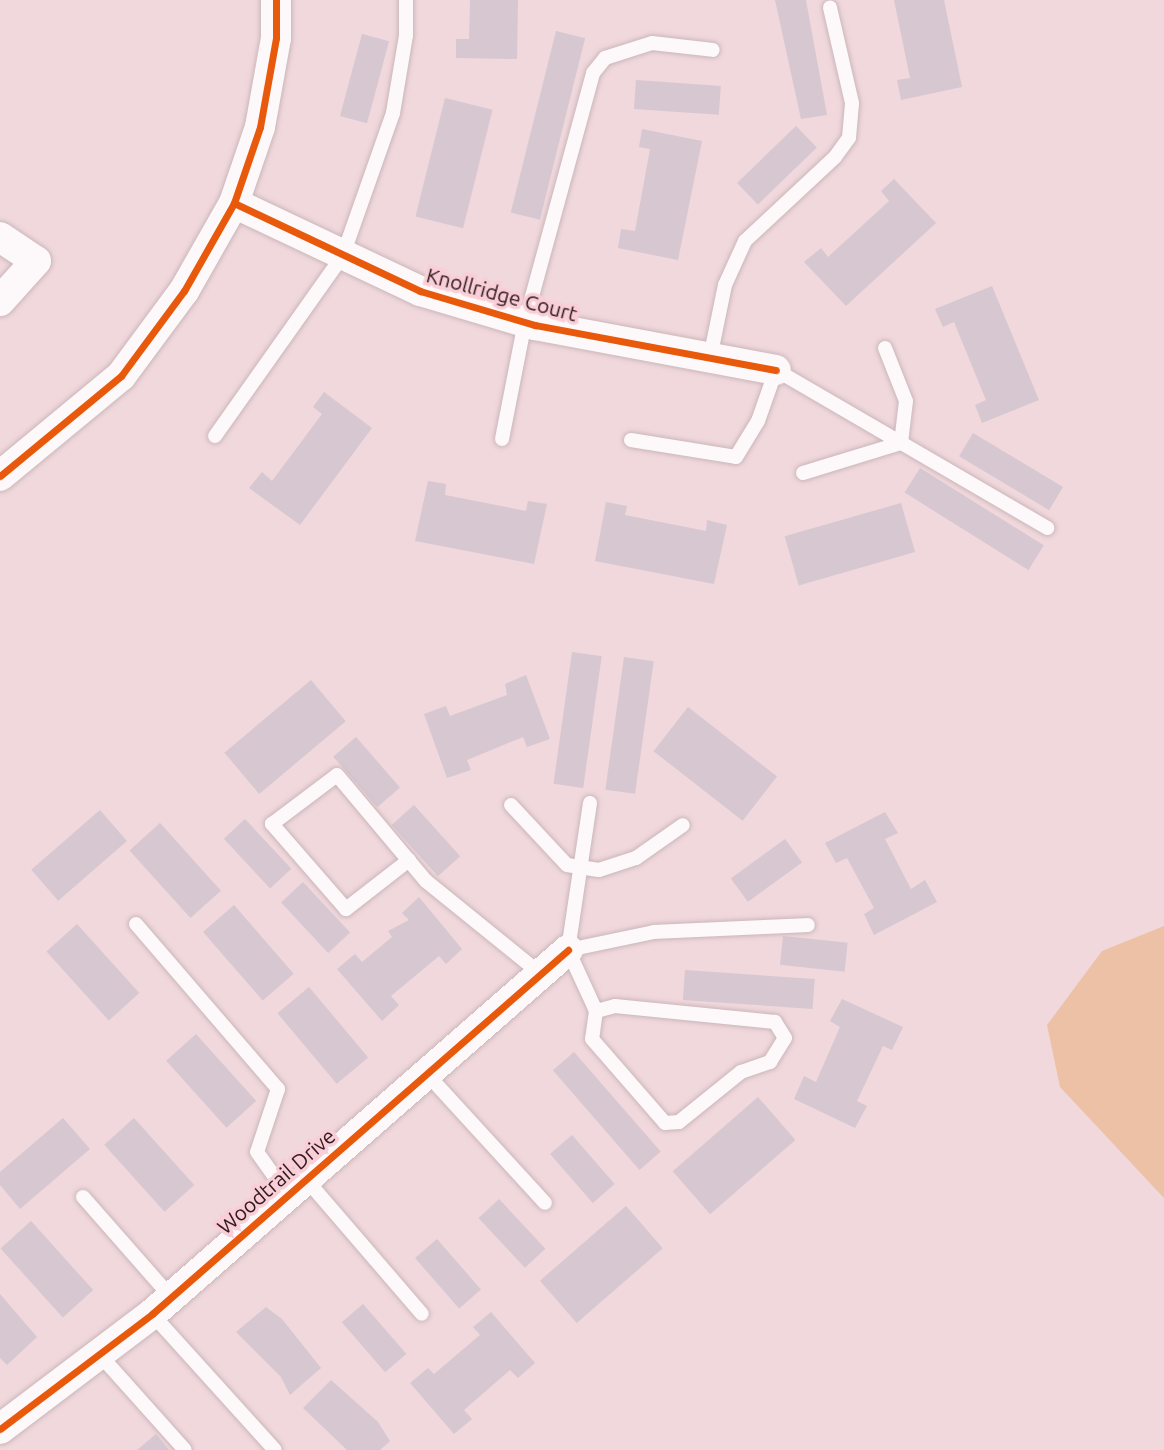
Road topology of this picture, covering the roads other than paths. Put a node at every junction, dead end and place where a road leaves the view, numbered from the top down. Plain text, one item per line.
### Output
1 (276, 0) edge
2 (406, 0) edge
3 (830, 8) dead end
4 (713, 50) dead end
5 (234, 203) junction
6 (0, 237) edge
7 (343, 255) junction
8 (0, 301) edge
9 (524, 322) junction
10 (885, 348) dead end
11 (710, 358) junction
12 (776, 370) junction
13 (215, 436) dead end
14 (502, 439) dead end
15 (631, 440) dead end
16 (901, 443) junction
17 (803, 473) dead end
18 (0, 476) edge
19 (1046, 528) dead end
20 (590, 803) dead end
21 (511, 805) dead end
22 (683, 825) dead end
23 (409, 860) junction
24 (580, 868) junction
25 (136, 924) dead end
26 (808, 925) dead end
27 (568, 950) junction
28 (541, 974) junction
29 (596, 1011) junction
30 (426, 1073) junction
31 (296, 1186) junction
32 (83, 1197) dead end
33 (545, 1203) dead end
34 (162, 1305) junction
35 (422, 1314) dead end
36 (100, 1355) junction
37 (0, 1429) edge
38 (185, 1450) edge
39 (275, 1450) edge

1 - 5 street
2 - 7 lane
3 - 11 lane
4 - 9 lane
5 - 7 street, Knollridge Court
5 - 18 street
6 - 8 street
7 - 9 street, Knollridge Court
7 - 13 lane
9 - 11 street, Knollridge Court
9 - 14 lane
10 - 16 lane
11 - 12 street, Knollridge Court
12 - 15 lane
12 - 16 lane
16 - 17 lane
16 - 19 lane
20 - 24 lane
21 - 24 lane
22 - 24 lane
23 - 23 lane
23 - 28 lane
24 - 27 lane
25 - 31 lane
26 - 27 lane
27 - 28 street, Woodtrail Drive
27 - 29 lane
28 - 30 street, Woodtrail Drive
29 - 29 lane
30 - 31 street, Woodtrail Drive
30 - 33 lane
31 - 34 street, Woodtrail Drive
31 - 35 lane
32 - 34 lane
34 - 36 street, Woodtrail Drive
34 - 39 lane
36 - 37 street, Woodtrail Drive
36 - 38 lane

